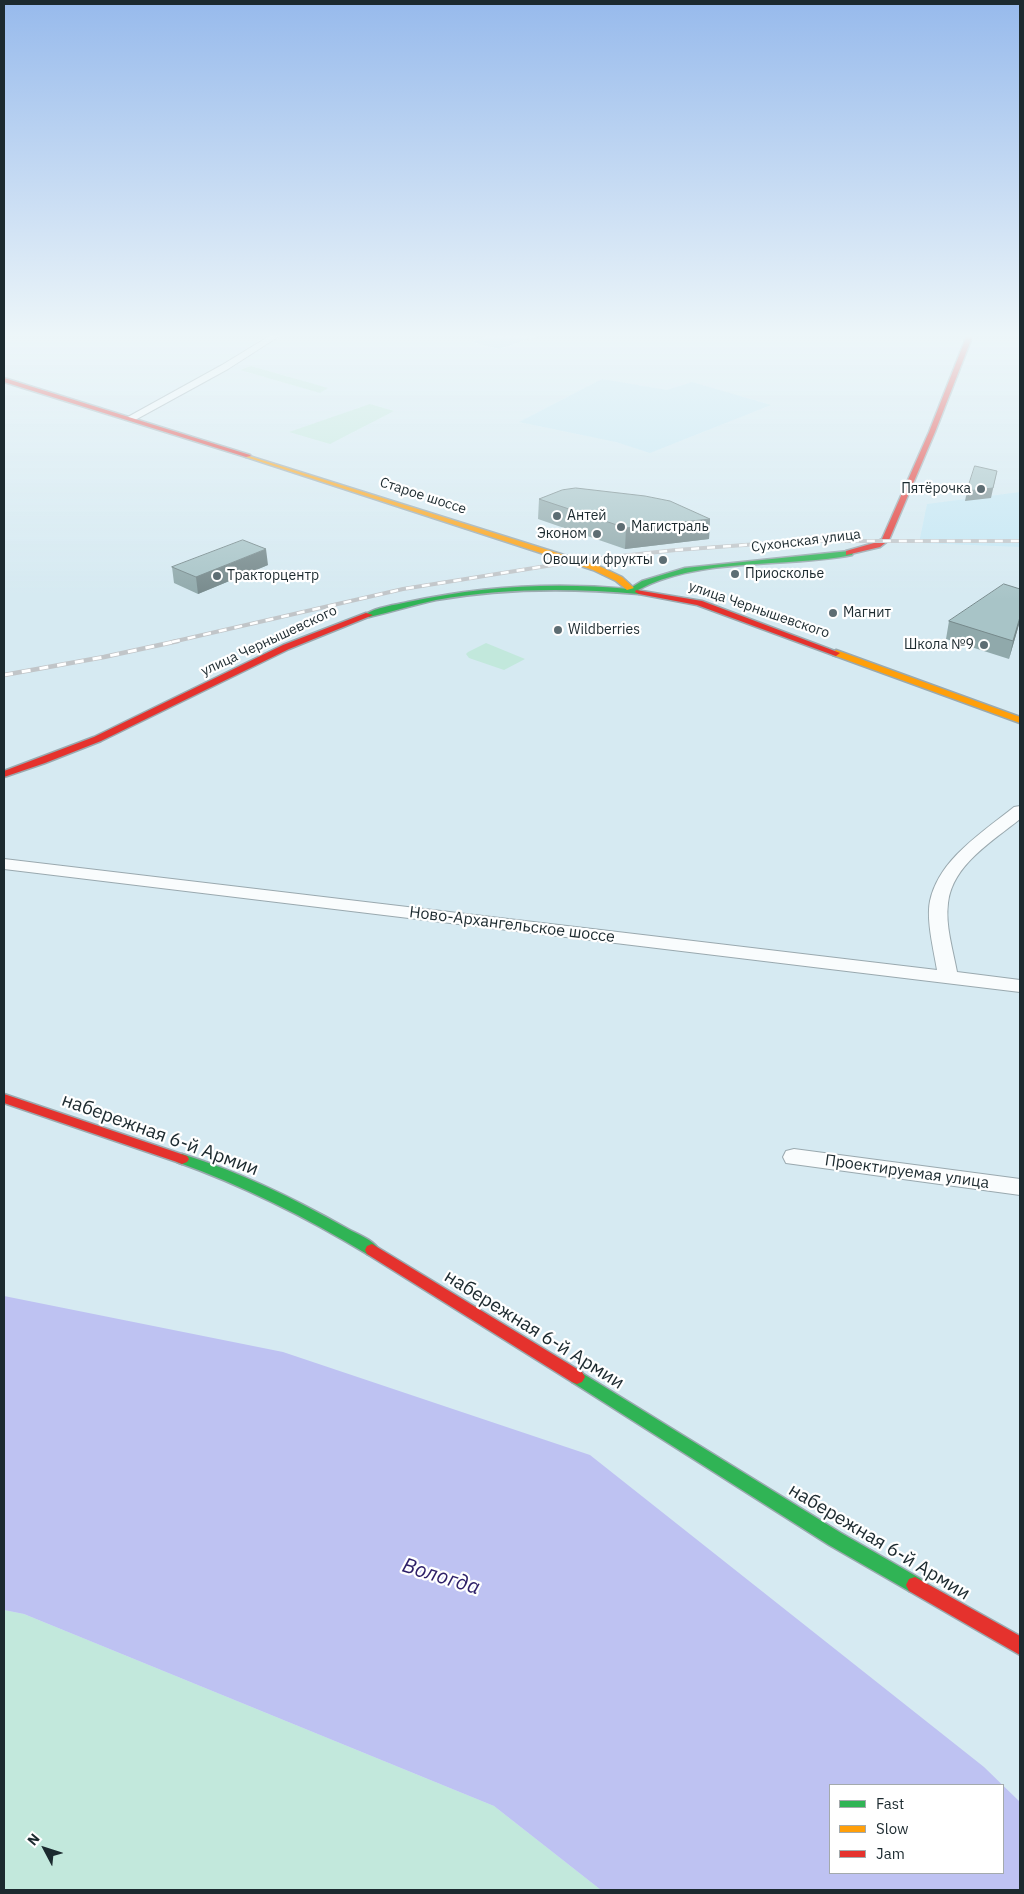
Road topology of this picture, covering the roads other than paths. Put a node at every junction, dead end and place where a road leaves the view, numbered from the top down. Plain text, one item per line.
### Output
1 (148, 423) edge
2 (935, 423) edge
3 (632, 591) junction
4 (1020, 720) edge
5 (4, 774) edge
6 (1020, 811) edge
7 (4, 864) edge
8 (948, 977) junction
9 (1020, 986) edge
10 (4, 1098) edge
11 (794, 1157) dead end
12 (1020, 1187) edge
13 (1020, 1646) edge

1 - 3 street, Старое шоссе
2 - 3 street, Сухонская улица
3 - 4 street, улица Чернышевского
3 - 5 street, улица Чернышевского
6 - 8 street
7 - 8 street, Ново-Архангельское шоссе
8 - 9 street, Ново-Архангельское шоссе
10 - 13 street, набережная 6-й Армии
11 - 12 street, Проектируемая улица

